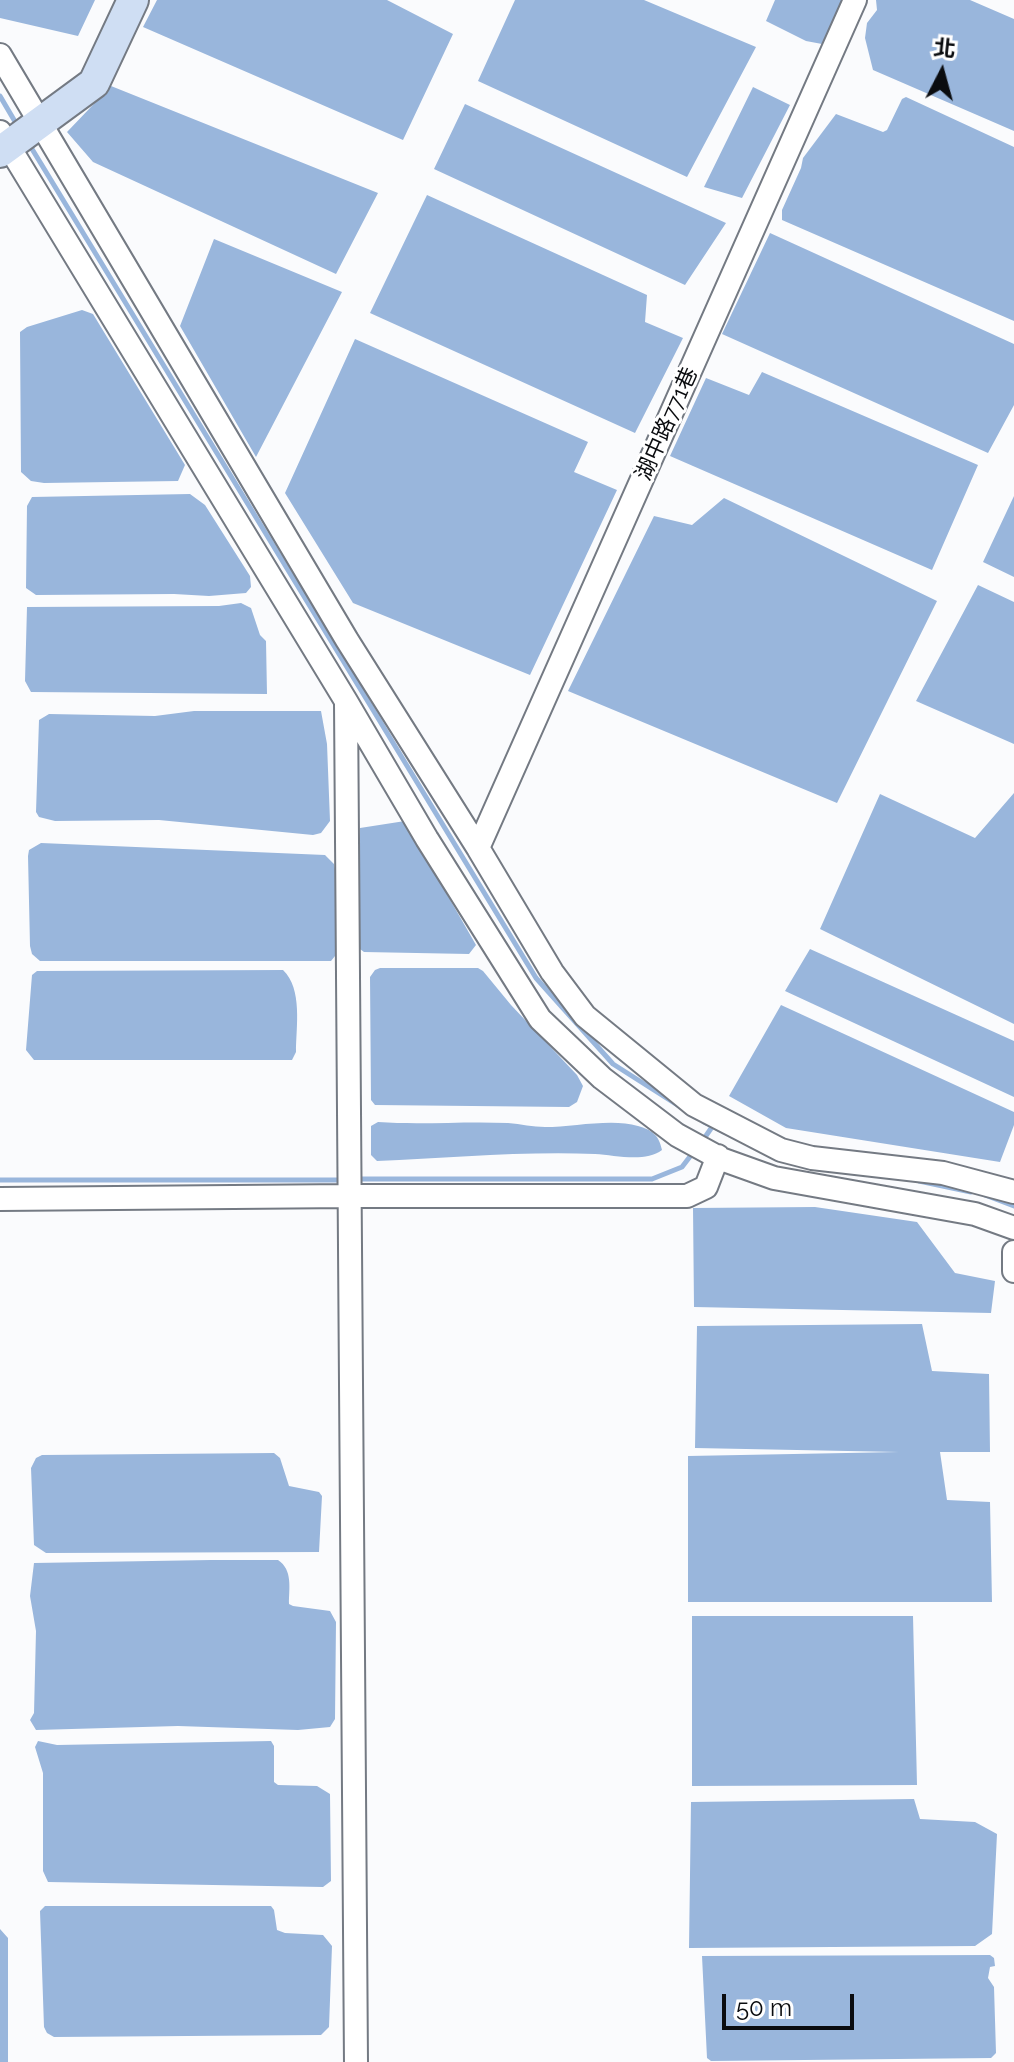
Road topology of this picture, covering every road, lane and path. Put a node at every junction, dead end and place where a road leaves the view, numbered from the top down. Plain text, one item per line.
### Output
1 (133, 0) edge
2 (855, 0) edge
3 (0, 55) edge
4 (41, 124) junction
5 (3, 143) edge
6 (346, 701) junction
7 (478, 848) junction
8 (718, 1156) junction
9 (1014, 1192) edge
10 (349, 1196) junction
11 (0, 1199) edge
12 (1014, 1228) edge
13 (1014, 1252) edge
14 (1014, 1271) edge
15 (356, 2062) edge

1 - 4 street
2 - 7 street, 湖中路771巷
3 - 4 street
4 - 5 street
4 - 7 street
5 - 6 street
6 - 8 street
6 - 10 street
7 - 9 street
8 - 10 street
8 - 12 street
10 - 11 street
10 - 15 street
13 - 14 street

